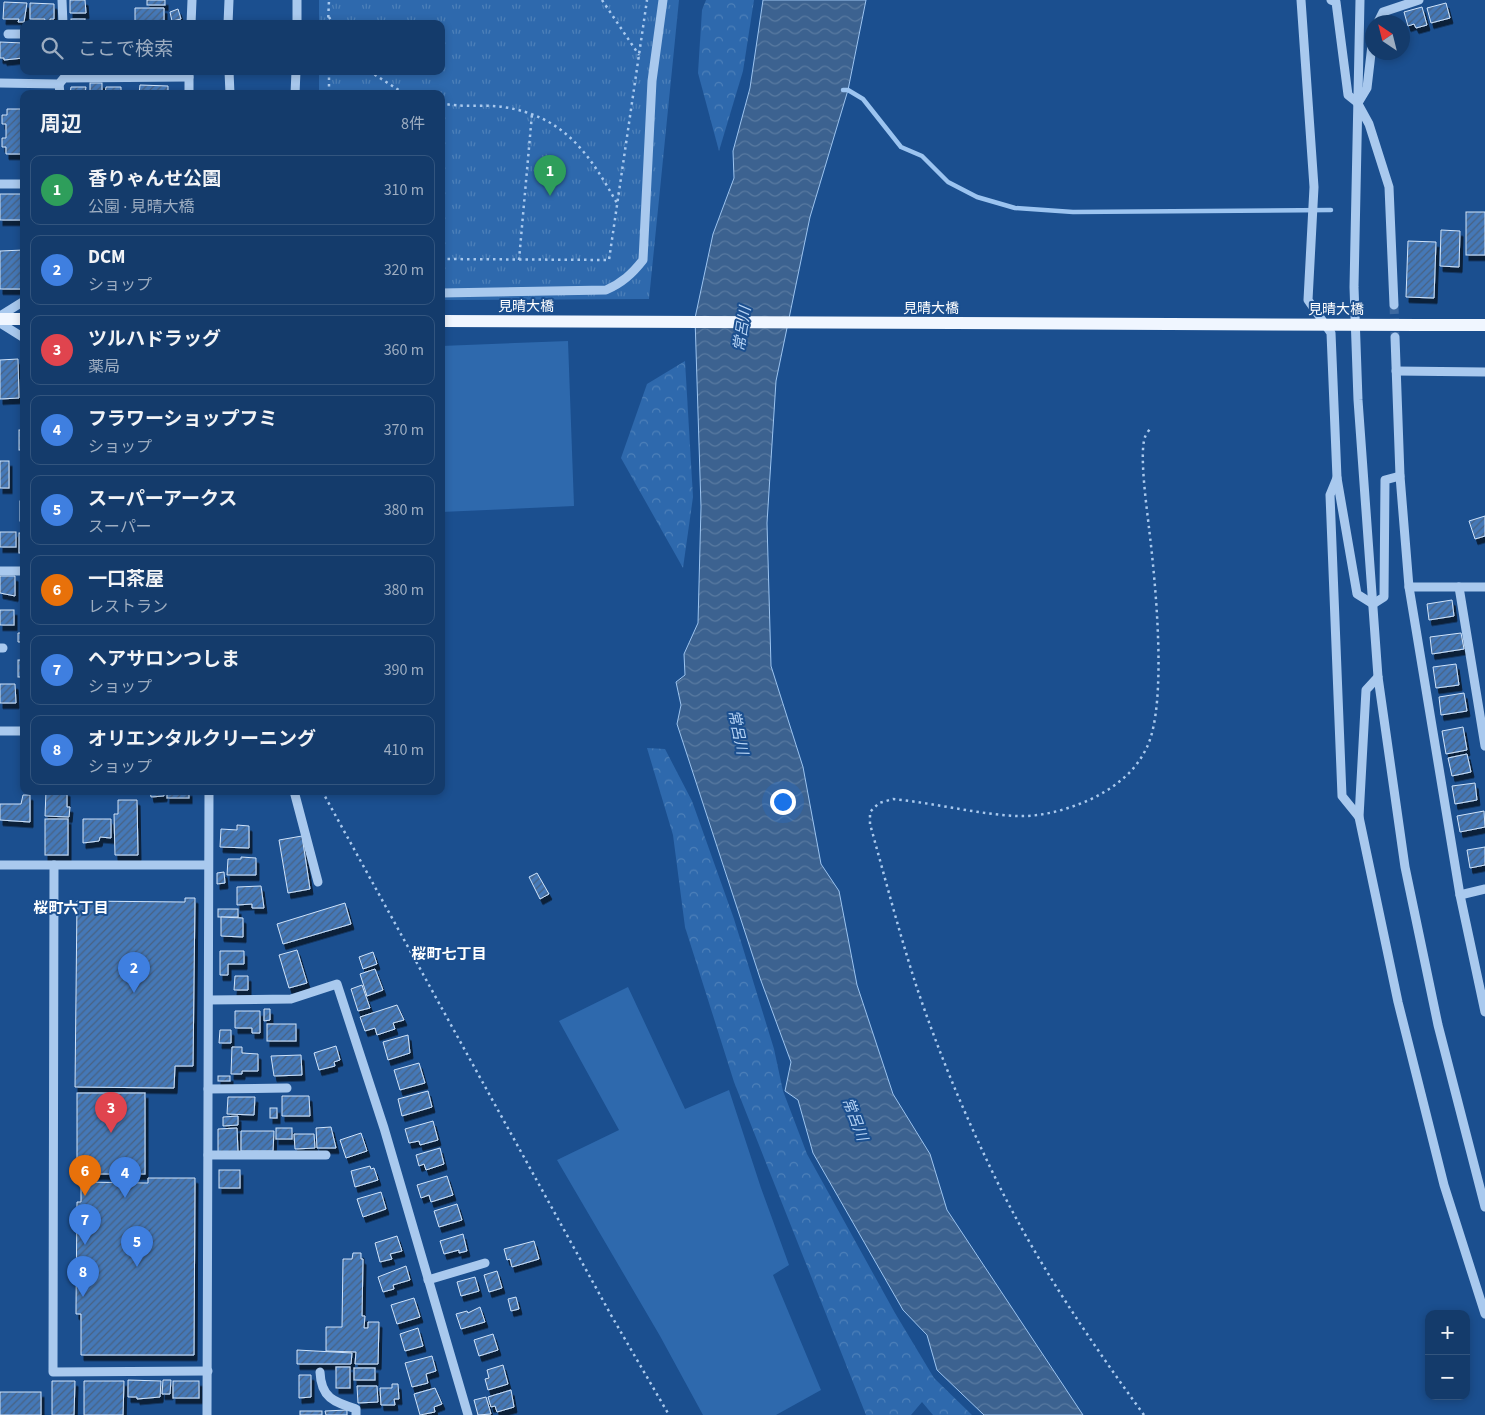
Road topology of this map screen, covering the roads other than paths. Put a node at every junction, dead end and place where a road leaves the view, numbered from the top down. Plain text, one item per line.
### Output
1 (62, 0) edge
2 (192, 0) edge
3 (229, 0) edge
4 (297, 0) edge
5 (663, 0) edge
6 (1301, 0) edge
7 (1331, 0) edge
8 (1360, 0) edge
9 (1419, 0) edge
10 (1382, 15) edge
11 (63, 20) edge
12 (191, 20) edge
13 (228, 20) edge
14 (297, 20) edge
15 (8, 34) dead end
16 (20, 34) edge
17 (1370, 60) edge
18 (158, 75) edge
19 (189, 75) edge
20 (229, 75) edge
21 (296, 75) edge
22 (63, 78) edge
23 (0, 83) edge
24 (190, 90) edge
25 (230, 90) edge
26 (296, 90) edge
27 (1358, 103) junction
28 (0, 184) edge
29 (20, 184) edge
30 (445, 294) edge
31 (20, 304) edge
32 (1394, 305) tunnel mouth
33 (0, 319) edge
34 (20, 319) edge
35 (445, 321) edge
36 (1485, 325) edge
37 (20, 335) edge
38 (1395, 338) tunnel mouth
39 (1396, 371) junction
40 (1485, 372) edge
41 (1400, 476) junction
42 (1337, 478) junction
43 (0, 570) edge
44 (20, 571) edge
45 (1409, 587) junction
46 (1459, 587) junction
47 (1485, 587) edge
48 (1373, 604) junction
49 (1378, 676) junction
50 (0, 731) edge
51 (20, 731) edge
52 (1485, 746) edge
53 (209, 795) edge
54 (295, 795) edge
55 (1359, 817) junction
56 (0, 865) edge
57 (54, 865) junction
58 (208, 866) junction
59 (318, 882) dead end
60 (1485, 888) edge
61 (1460, 895) junction
62 (208, 1000) junction
63 (1485, 1012) edge
64 (288, 1088) dead end
65 (208, 1089) junction
66 (208, 1155) junction
67 (326, 1155) dead end
68 (1485, 1207) edge
69 (485, 1263) dead end
70 (428, 1280) junction
71 (1485, 1314) edge
72 (208, 1371) junction
73 (320, 1372) dead end
74 (207, 1415) edge
75 (356, 1415) edge
76 (468, 1415) edge

1 - 11 street
2 - 12 street
3 - 13 street
4 - 14 street
5 - 30 street
6 - 42 street
7 - 27 street
8 - 27 street
9 - 10 street
15 - 16 street
17 - 27 street
18 - 22 street
19 - 24 street
20 - 25 street
21 - 26 street
22 - 23 street
27 - 32 street
27 - 48 street
28 - 29 street
31 - 33 street
33 - 34 main road
33 - 37 street
35 - 36 main road, 見晴大橋, bridge
38 - 39 street
39 - 40 street
39 - 41 street
41 - 45 street
41 - 48 street
42 - 48 street
42 - 55 street
43 - 44 street
45 - 46 street
45 - 61 street
46 - 47 street
46 - 52 street
48 - 49 street
49 - 55 street
49 - 68 street
50 - 51 street
53 - 58 street
54 - 59 street
55 - 71 street
56 - 57 street
57 - 58 street
57 - 72 street
58 - 62 street
60 - 61 street
61 - 63 street
62 - 65 street
62 - 70 street
64 - 65 street
65 - 66 street
66 - 67 street
66 - 72 street
69 - 70 street
70 - 76 street
72 - 74 street
73 - 75 street

